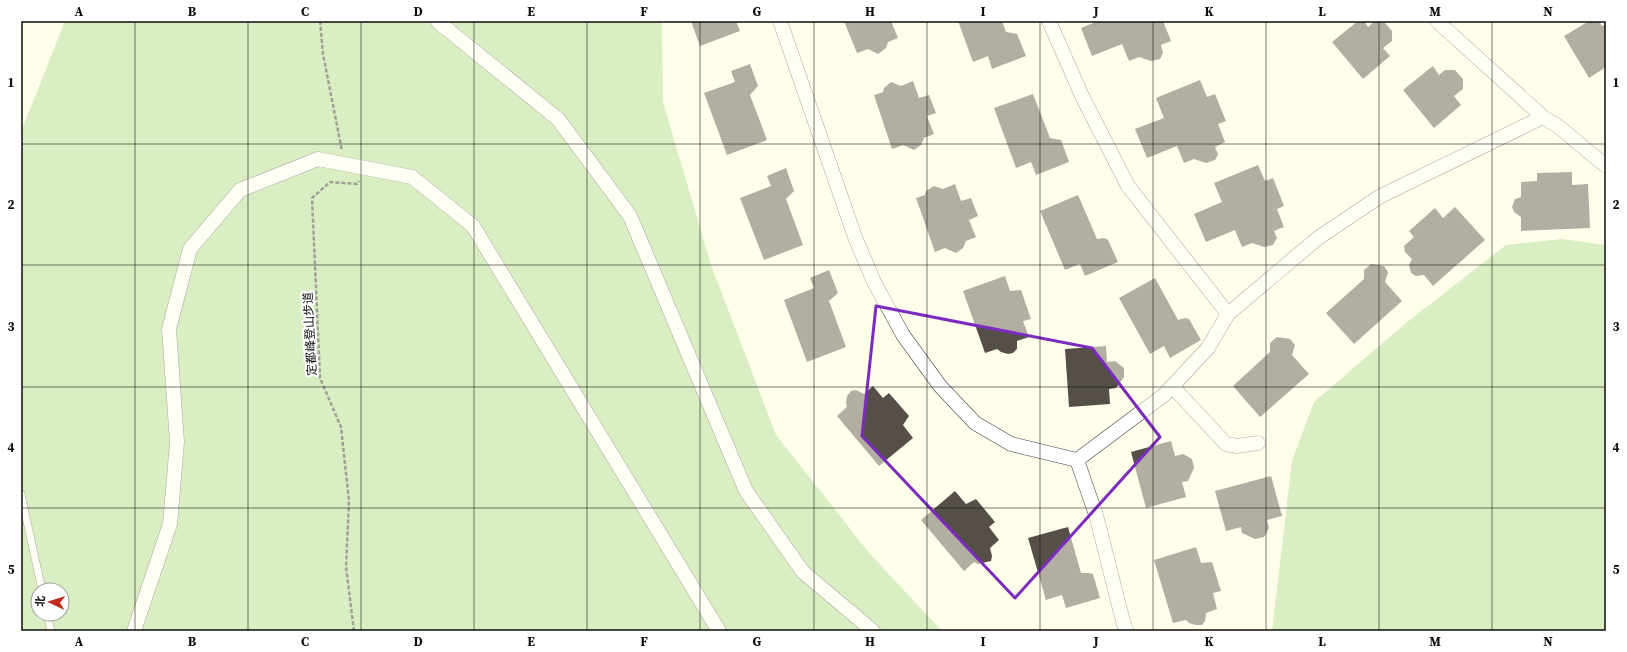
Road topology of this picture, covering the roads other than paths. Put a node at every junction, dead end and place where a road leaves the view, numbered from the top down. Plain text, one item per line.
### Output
1 (437, 21) edge
2 (780, 21) edge
3 (1049, 21) edge
4 (1437, 21) edge
5 (1543, 117) junction
6 (1606, 166) edge
7 (1228, 314) junction
8 (1172, 386) junction
9 (1258, 443) dead end
10 (1077, 460) junction
11 (21, 494) edge
12 (40, 582) edge
13 (134, 631) edge
14 (720, 631) edge
15 (873, 631) edge
16 (1127, 631) edge

1 - 15 street
2 - 10 street
3 - 7 street
4 - 5 street
5 - 6 street
5 - 7 street
7 - 8 street
8 - 9 street
8 - 10 street
10 - 16 street
11 - 12 lane
13 - 14 street

